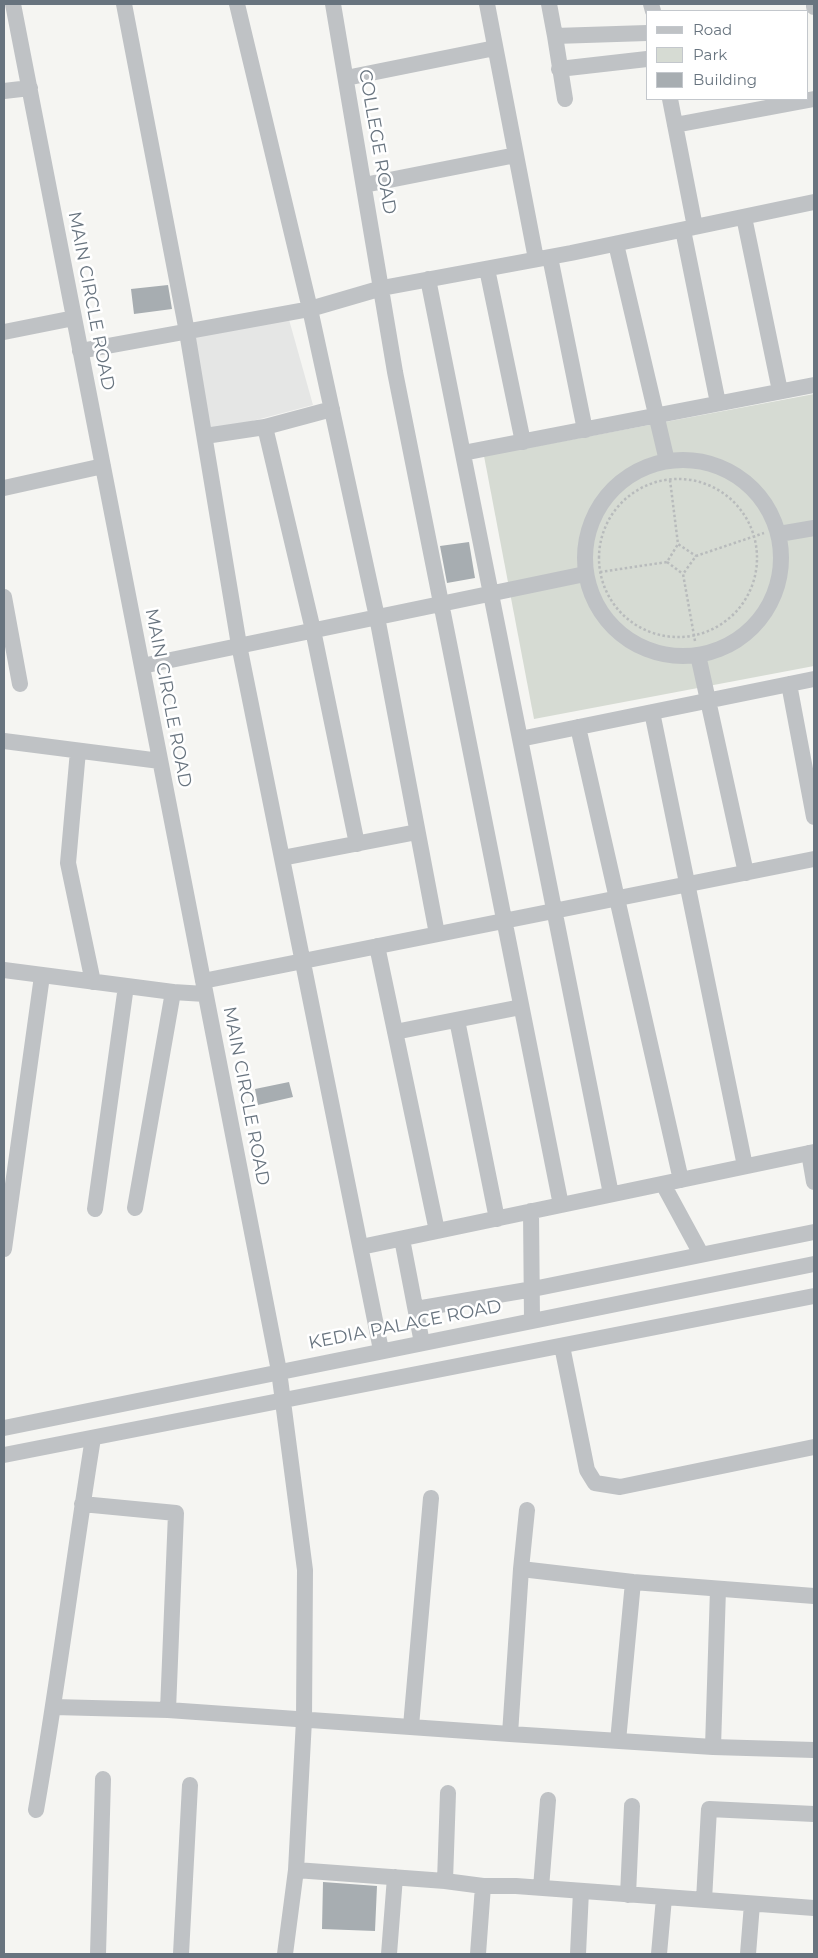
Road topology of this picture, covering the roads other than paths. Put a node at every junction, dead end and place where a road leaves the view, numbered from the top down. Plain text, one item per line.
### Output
1 (13, 4) edge
2 (124, 4) edge
3 (237, 4) edge
4 (333, 4) edge
5 (487, 4) edge
6 (549, 4) edge
7 (646, 33) edge
8 (555, 36) junction
9 (495, 48) junction
10 (646, 59) edge
11 (559, 68) junction
12 (346, 78) junction
13 (30, 88) junction
14 (4, 91) edge
15 (565, 99) dead end
16 (814, 99) edge
17 (670, 100) edge
18 (675, 125) junction
19 (516, 155) junction
20 (364, 185) junction
21 (814, 206) edge
22 (744, 217) junction
23 (689, 228) junction
24 (616, 244) junction
25 (543, 258) junction
26 (487, 269) junction
27 (428, 279) junction
28 (382, 288) junction
29 (310, 309) junction
30 (74, 318) junction
31 (4, 332) edge
32 (187, 332) junction
33 (80, 351) junction
34 (814, 384) edge
35 (780, 391) junction
36 (718, 403) junction
37 (332, 410) junction
38 (657, 416) junction
39 (265, 427) junction
40 (585, 430) junction
41 (205, 436) junction
42 (523, 442) junction
43 (463, 453) junction
44 (667, 461) junction
45 (103, 466) junction
46 (4, 488) edge
47 (814, 528) edge
48 (778, 532) junction
49 (592, 573) junction
50 (491, 594) junction
51 (4, 597) edge
52 (440, 604) junction
53 (377, 617) junction
54 (313, 630) junction
55 (239, 645) junction
56 (698, 655) junction
57 (142, 666) junction
58 (814, 679) edge
59 (20, 684) dead end
60 (789, 684) junction
61 (708, 701) junction
62 (652, 712) junction
63 (578, 727) junction
64 (520, 739) junction
65 (4, 741) edge
66 (78, 751) junction
67 (160, 761) junction
68 (814, 817) edge
69 (418, 832) junction
70 (356, 844) junction
71 (282, 858) junction
72 (814, 859) edge
73 (746, 874) junction
74 (686, 885) junction
75 (617, 899) junction
76 (554, 911) junction
77 (504, 921) junction
78 (437, 934) junction
79 (378, 946) junction
80 (303, 961) junction
81 (4, 970) edge
82 (42, 976) junction
83 (93, 982) junction
84 (126, 986) junction
85 (204, 987) junction
86 (173, 992) junction
87 (521, 1008) junction
88 (457, 1020) junction
89 (395, 1032) junction
90 (811, 1152) edge
91 (745, 1166) junction
92 (681, 1180) junction
93 (814, 1182) edge
94 (663, 1184) junction
95 (611, 1194) junction
96 (561, 1205) junction
97 (135, 1208) dead end
98 (95, 1209) dead end
99 (531, 1211) junction
100 (497, 1219) junction
101 (436, 1231) junction
102 (814, 1232) edge
103 (402, 1239) junction
104 (360, 1247) junction
105 (4, 1249) edge
106 (701, 1254) junction
107 (814, 1264) edge
108 (533, 1289) junction
109 (814, 1296) edge
110 (416, 1309) junction
111 (532, 1320) junction
112 (422, 1342) junction
113 (562, 1346) junction
114 (381, 1350) junction
115 (279, 1371) junction
116 (283, 1401) junction
117 (4, 1428) edge
118 (93, 1438) junction
119 (814, 1447) edge
120 (4, 1455) edge
121 (430, 1498) dead end
122 (82, 1504) junction
123 (527, 1510) dead end
124 (521, 1569) junction
125 (633, 1582) junction
126 (718, 1589) junction
127 (814, 1596) edge
128 (54, 1708) junction
129 (168, 1710) junction
130 (304, 1720) junction
131 (411, 1726) junction
132 (510, 1734) junction
133 (618, 1741) junction
134 (713, 1746) junction
135 (814, 1750) edge
136 (103, 1779) dead end
137 (190, 1785) dead end
138 (448, 1793) dead end
139 (548, 1800) dead end
140 (632, 1806) dead end
141 (36, 1810) dead end
142 (814, 1814) edge
143 (296, 1870) junction
144 (395, 1877) junction
145 (445, 1881) junction
146 (483, 1886) junction
147 (541, 1888) junction
148 (581, 1892) junction
149 (628, 1895) junction
150 (664, 1898) junction
151 (704, 1900) junction
152 (752, 1904) junction
153 (814, 1908) edge
154 (98, 1954) edge
155 (181, 1954) edge
156 (285, 1954) edge
157 (389, 1954) edge
158 (478, 1954) edge
159 (578, 1954) edge
160 (659, 1954) edge
161 (748, 1954) edge

1 - 13 street, MAIN CIRCLE ROAD
2 - 32 street
3 - 29 street
4 - 12 street, COLLEGE ROAD
5 - 9 street
6 - 8 street
7 - 8 street
8 - 11 street
9 - 12 street
9 - 19 street
10 - 11 street
11 - 15 street
12 - 20 street, COLLEGE ROAD
13 - 14 street
13 - 30 street, MAIN CIRCLE ROAD
16 - 18 street
17 - 18 street
18 - 23 street
19 - 20 street
19 - 25 street
20 - 28 street, COLLEGE ROAD
21 - 22 street
22 - 23 street
22 - 35 street
23 - 24 street
23 - 36 street
24 - 25 street
24 - 38 street
25 - 26 street
25 - 40 street
26 - 27 street
26 - 42 street
27 - 28 street
27 - 43 street
28 - 29 street
28 - 52 street, COLLEGE ROAD
29 - 32 street
29 - 37 street
30 - 31 street
30 - 33 street, MAIN CIRCLE ROAD
32 - 33 street
32 - 41 street
33 - 45 street, MAIN CIRCLE ROAD
34 - 35 street
35 - 36 street
36 - 38 street
37 - 39 street
37 - 53 street
38 - 40 street
38 - 44 street
39 - 41 street
39 - 54 street
40 - 42 street
41 - 55 street
42 - 43 street
43 - 50 street
44 - 48 street
44 - 49 street
45 - 46 street
45 - 57 street, MAIN CIRCLE ROAD
47 - 48 street
48 - 56 street
49 - 50 street
49 - 56 street
50 - 52 street
50 - 64 street
51 - 59 street
52 - 53 street
52 - 77 street, COLLEGE ROAD
53 - 54 street
53 - 69 street
54 - 55 street
54 - 70 street
55 - 57 street
55 - 71 street
56 - 61 street
57 - 67 street, MAIN CIRCLE ROAD
58 - 60 street
60 - 61 street
60 - 68 street
61 - 62 street
61 - 73 street
62 - 63 street
62 - 74 street
63 - 64 street
63 - 75 street
64 - 76 street
65 - 66 street
66 - 67 street
66 - 83 street
67 - 85 street, MAIN CIRCLE ROAD
69 - 70 street
69 - 78 street
70 - 71 street
71 - 80 street
72 - 73 street
73 - 74 street
74 - 75 street
74 - 91 street
75 - 76 street
75 - 92 street
76 - 77 street
76 - 95 street
77 - 78 street
77 - 87 street, COLLEGE ROAD
78 - 79 street
79 - 80 street
79 - 89 street
80 - 85 street
80 - 104 street
81 - 82 street
82 - 83 street
82 - 105 street
83 - 84 street
84 - 86 street
84 - 98 street
85 - 86 street
85 - 115 street, MAIN CIRCLE ROAD
86 - 97 street
87 - 88 street
87 - 96 street, COLLEGE ROAD
88 - 89 street
88 - 100 street
89 - 101 street
90 - 91 street
90 - 93 street
91 - 92 street
92 - 94 street
94 - 95 street
94 - 106 street
95 - 96 street
96 - 99 street
99 - 100 street
99 - 108 street
100 - 101 street
101 - 103 street
102 - 106 street
103 - 104 street
103 - 110 street
104 - 114 street
106 - 108 street
107 - 111 street, KEDIA PALACE ROAD
108 - 110 street
108 - 111 street
109 - 113 street
110 - 112 street
111 - 112 street, KEDIA PALACE ROAD
112 - 114 street, KEDIA PALACE ROAD
113 - 116 street
113 - 119 street
114 - 115 street, KEDIA PALACE ROAD
115 - 116 street, MAIN CIRCLE ROAD
115 - 117 street, KEDIA PALACE ROAD
116 - 118 street
116 - 130 street, MAIN CIRCLE ROAD
118 - 120 street
118 - 122 street
121 - 131 street
122 - 128 street
122 - 129 street
123 - 124 street
124 - 125 street
124 - 132 street
125 - 126 street
125 - 133 street
126 - 127 street
126 - 134 street
128 - 129 street
128 - 141 street
129 - 130 street
130 - 131 street
130 - 143 street, MAIN CIRCLE ROAD
131 - 132 street
132 - 133 street
133 - 134 street
134 - 135 street
136 - 154 street
137 - 155 street
138 - 145 street
139 - 147 street
140 - 149 street
142 - 151 street
143 - 144 street
143 - 156 street, MAIN CIRCLE ROAD
144 - 145 street
144 - 157 street
145 - 146 street
146 - 147 street
146 - 158 street
147 - 148 street
148 - 149 street
148 - 159 street
149 - 150 street
150 - 151 street
150 - 160 street
151 - 152 street
152 - 153 street
152 - 161 street

